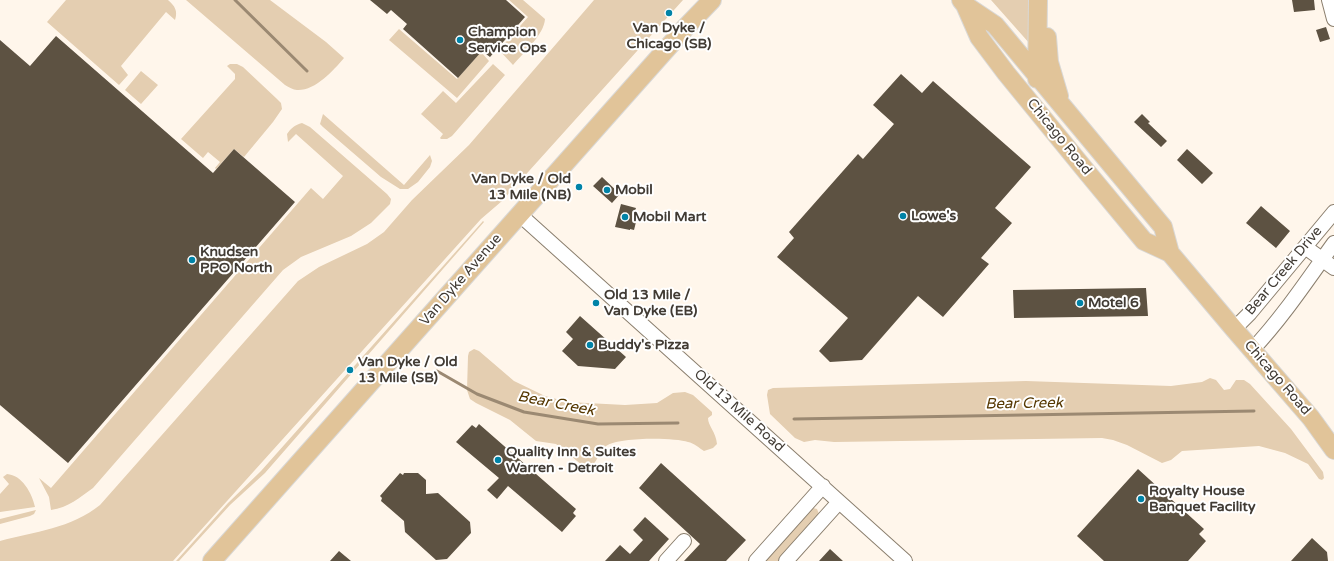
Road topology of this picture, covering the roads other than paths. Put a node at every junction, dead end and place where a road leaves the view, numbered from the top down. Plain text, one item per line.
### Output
1 (712, 0) edge
2 (1038, 0) edge
3 (1047, 0) edge
4 (1329, 0) edge
5 (963, 3) edge
6 (1334, 19) edge
7 (1037, 74) junction
8 (1062, 104) junction
9 (1048, 124) junction
10 (1334, 212) edge
11 (519, 214) junction
12 (1334, 243) edge
13 (1305, 247) junction
14 (1170, 253) junction
15 (1322, 259) junction
16 (1334, 268) edge
17 (1234, 329) junction
18 (1252, 350) junction
19 (1334, 450) edge
20 (823, 486) junction
21 (839, 502) junction
22 (684, 541) dead end
23 (212, 561) edge
24 (666, 561) edge
25 (756, 561) edge
26 (786, 561) edge
27 (905, 561) edge

1 - 11 main road, Van Dyke Avenue
2 - 7 main road
3 - 8 main road
4 - 6 street
5 - 7 main road, Chicago Road
5 - 9 main road, Chicago Road
7 - 8 main road, Chicago Road
7 - 9 main road
8 - 14 main road, Chicago Road
9 - 14 main road, Chicago Road
10 - 13 street, Bear Creek Drive
11 - 20 street, Old 13 Mile Road
11 - 23 main road, Van Dyke Avenue
12 - 15 street
13 - 15 street
13 - 17 street, Bear Creek Drive
14 - 17 main road, Chicago Road
15 - 16 street
15 - 18 street
17 - 18 main road, Chicago Road
18 - 19 main road, Chicago Road
20 - 21 street, Old 13 Mile Road
20 - 25 street
21 - 26 street
21 - 27 street, Old 13 Mile Road
22 - 24 street

